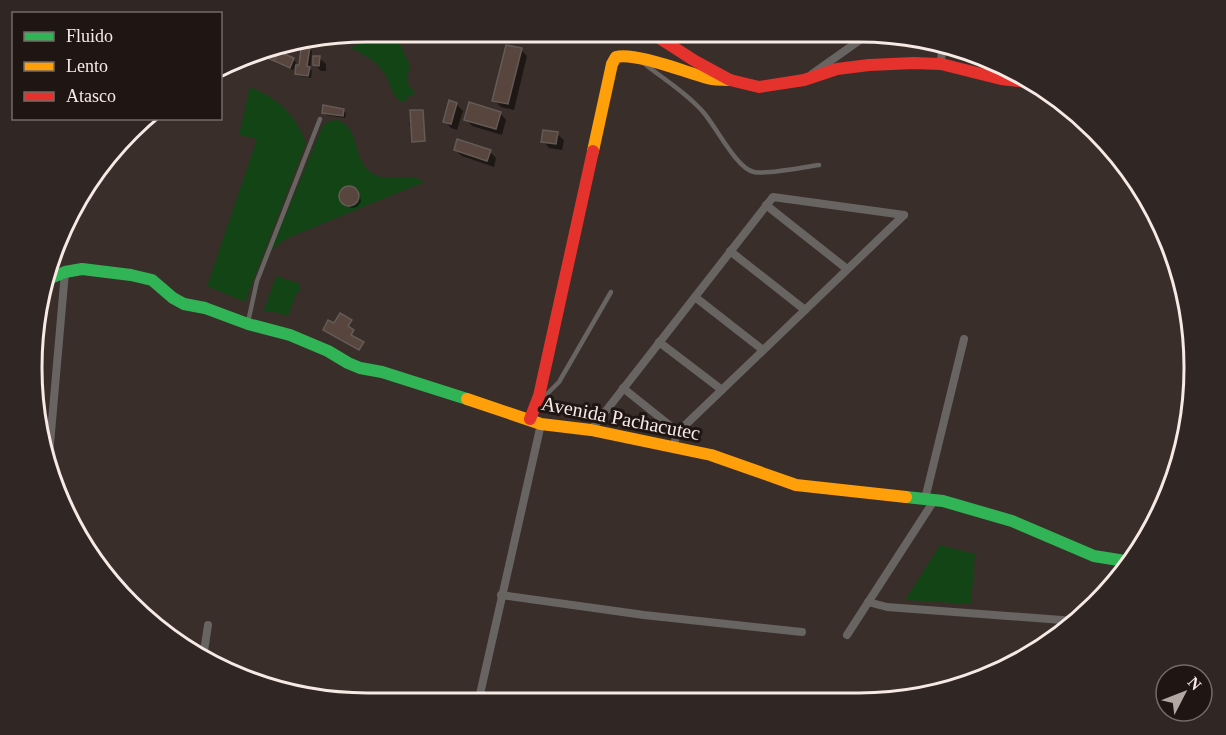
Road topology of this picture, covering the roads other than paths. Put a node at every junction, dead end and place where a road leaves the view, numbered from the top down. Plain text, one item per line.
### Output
1 (666, 42) edge
2 (858, 42) edge
3 (942, 53) edge
4 (636, 57) junction
5 (941, 64) junction
6 (730, 80) junction
7 (804, 80) junction
8 (1010, 80) edge
9 (320, 119) dead end
10 (819, 165) dead end
11 (766, 205) junction
12 (730, 251) junction
13 (847, 269) junction
14 (64, 272) junction
15 (55, 276) edge
16 (611, 292) dead end
17 (695, 297) junction
18 (805, 310) junction
19 (248, 324) junction
20 (964, 339) dead end
21 (659, 342) junction
22 (763, 350) junction
23 (623, 388) junction
24 (722, 390) junction
25 (539, 396) junction
26 (535, 422) junction
27 (591, 430) junction
28 (678, 432) junction
29 (50, 440) edge
30 (673, 447) junction
31 (930, 499) junction
32 (1121, 560) edge
33 (501, 596) junction
34 (868, 602) junction
35 (1064, 620) edge
36 (208, 625) dead end
37 (802, 632) dead end
38 (847, 635) dead end
39 (204, 649) edge
40 (480, 693) edge

1 - 6 main road
2 - 7 street
3 - 5 street
4 - 6 main road
4 - 10 lane
4 - 25 main road
5 - 7 main road
5 - 8 main road
6 - 7 main road
9 - 19 lane
11 - 12 street
11 - 13 street
11 - 13 street
12 - 17 street
12 - 18 street
13 - 18 street
14 - 15 main road, Avenida Pachacutec
14 - 19 main road, Avenida Pachacutec
14 - 29 street
16 - 25 lane
17 - 21 street
17 - 22 street
18 - 22 street
19 - 26 main road, Avenida Pachacutec
20 - 31 street
21 - 23 street
21 - 24 street
22 - 24 street
23 - 27 street
23 - 28 street
24 - 28 street
25 - 26 main road
26 - 27 main road, Avenida Pachacutec
26 - 33 street
27 - 30 main road, Avenida Pachacutec
28 - 30 street
30 - 31 main road, Avenida Pachacutec
31 - 32 main road, Avenida Pachacutec
31 - 34 street
33 - 37 street
33 - 40 street
34 - 35 street
34 - 38 street
36 - 39 street

